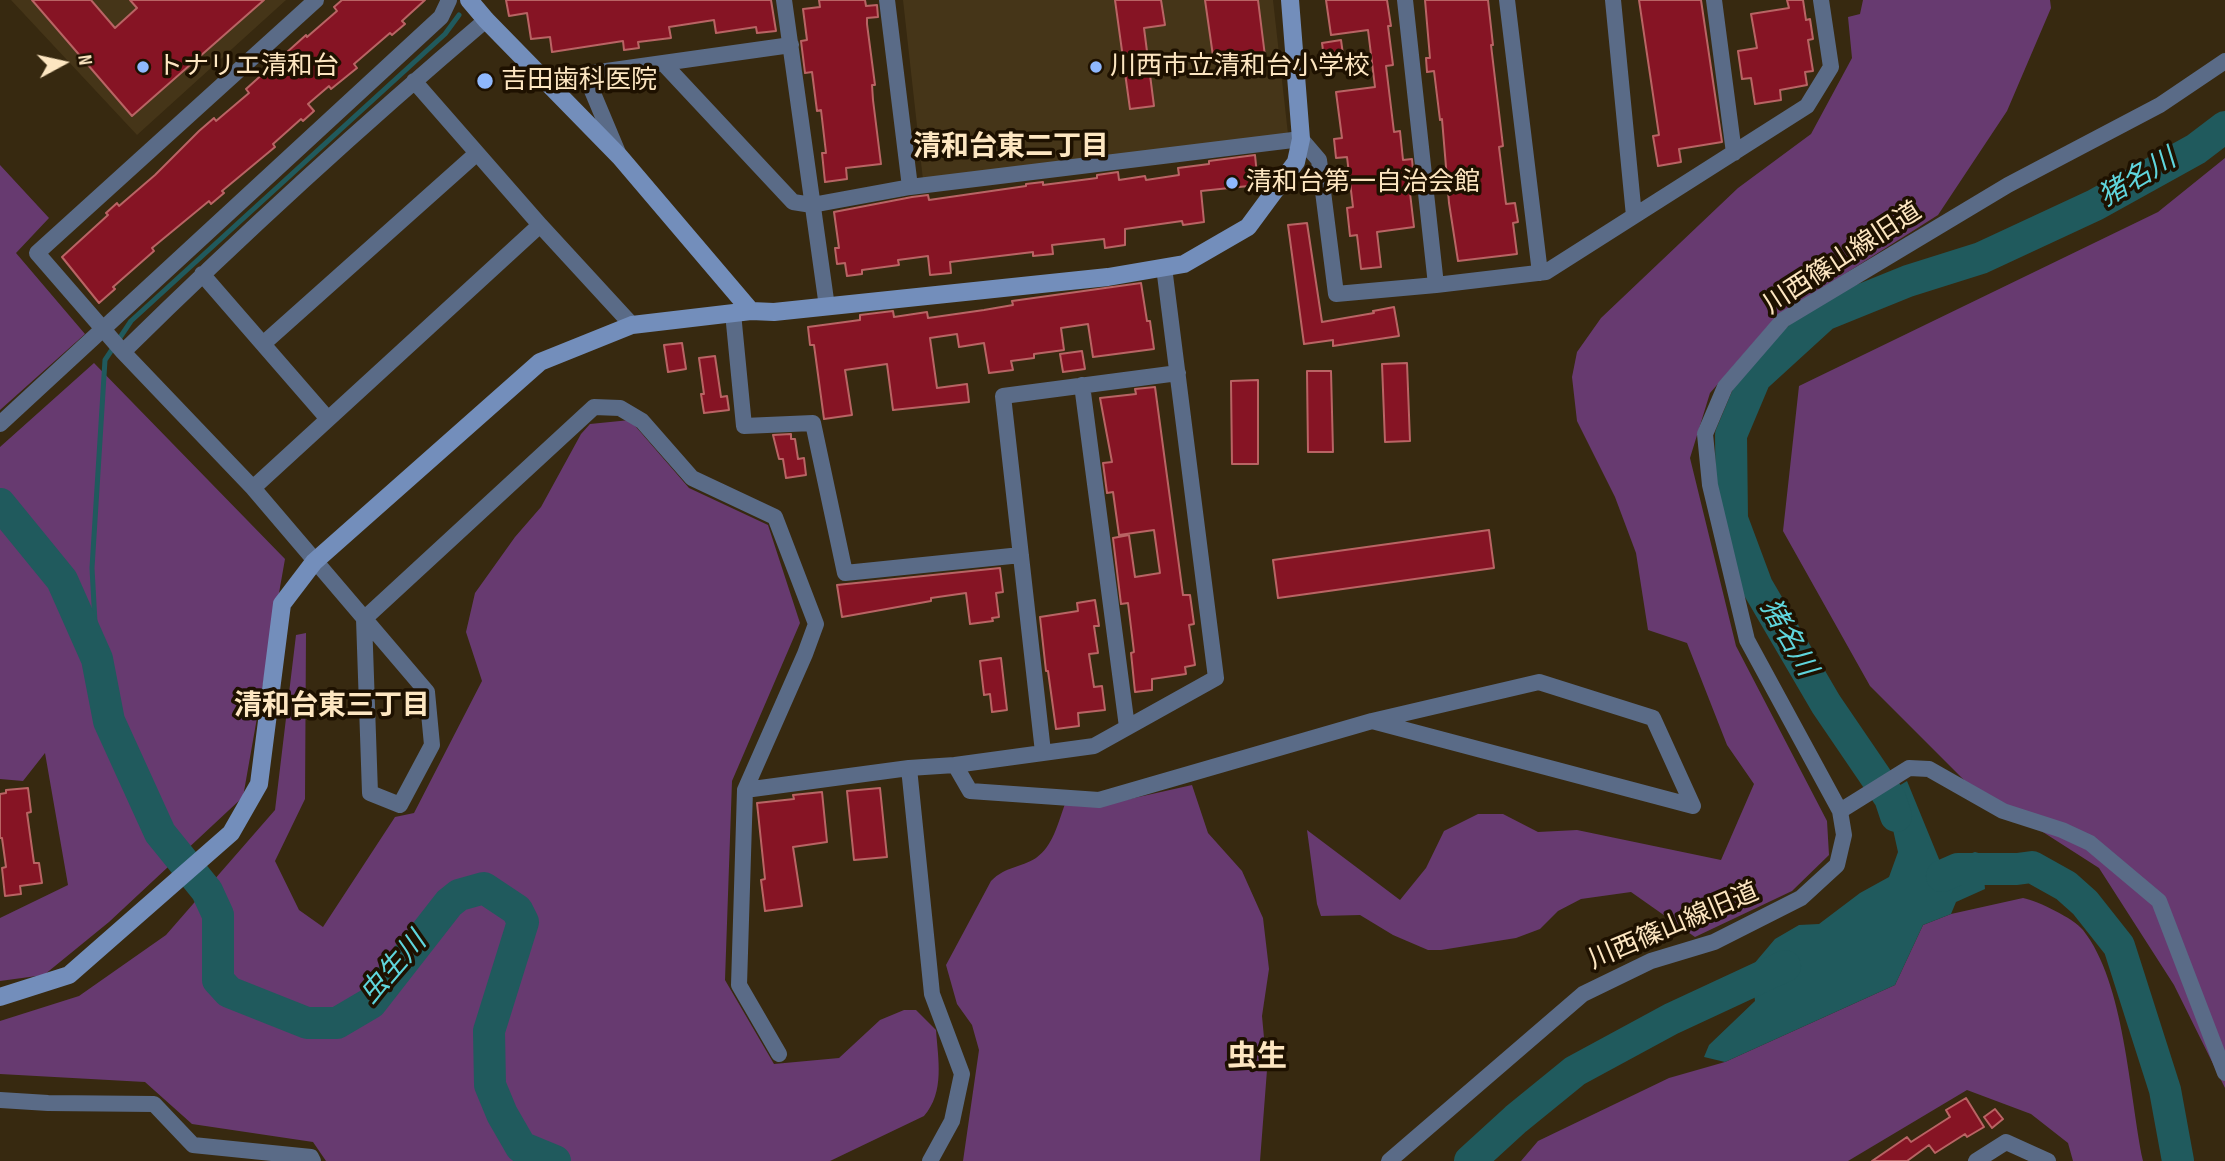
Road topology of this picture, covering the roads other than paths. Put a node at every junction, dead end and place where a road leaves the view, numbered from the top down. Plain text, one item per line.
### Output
1 (316, 0) edge
2 (449, 0) edge
3 (469, 0) edge
4 (784, 0) edge
5 (887, 0) edge
6 (1290, 0) edge
7 (1405, 0) edge
8 (1507, 0) edge
9 (1613, 0) edge
10 (1714, 0) edge
11 (1821, 0) edge
12 (486, 20) junction
13 (790, 45) junction
14 (2225, 61) edge
15 (663, 63) junction
16 (414, 81) junction
17 (1301, 139) junction
18 (1734, 153) junction
19 (476, 154) junction
20 (620, 157) junction
21 (910, 187) junction
22 (812, 205) junction
23 (1634, 216) junction
24 (540, 225) junction
25 (1164, 267) junction
26 (1540, 273) junction
27 (202, 274) junction
28 (1436, 285) junction
29 (827, 307) junction
30 (742, 312) junction
31 (632, 325) junction
32 (113, 341) junction
33 (263, 344) junction
34 (1178, 373) junction
35 (1082, 385) junction
36 (328, 419) junction
37 (0, 424) edge
38 (253, 488) junction
39 (1021, 555) junction
40 (315, 561) junction
41 (364, 618) junction
42 (1372, 721) junction
43 (1127, 727) junction
44 (1043, 752) junction
45 (955, 765) junction
46 (909, 768) junction
47 (745, 790) junction
48 (1846, 807) junction
49 (0, 997) edge
50 (779, 1054) dead end
51 (2225, 1073) edge
52 (0, 1100) edge
53 (313, 1161) edge
54 (930, 1161) edge
55 (1389, 1161) edge
56 (1976, 1161) edge
57 (2048, 1161) edge

1 - 32 street
2 - 32 street
3 - 12 street
4 - 13 street
5 - 21 street
6 - 17 street
7 - 28 street
8 - 26 street
9 - 23 street
10 - 18 street
11 - 18 street
12 - 16 street
12 - 20 street
13 - 15 street
13 - 22 street
14 - 48 street, 川西篠山線旧道
15 - 20 street
15 - 22 street
16 - 19 street
16 - 27 street
17 - 21 street
17 - 25 street
17 - 28 street
18 - 23 street
19 - 24 street
19 - 33 street
20 - 30 street
21 - 22 street
22 - 29 street
23 - 26 street
24 - 31 street
24 - 36 street
25 - 29 street
25 - 34 street
26 - 28 street
27 - 32 street
27 - 33 street
29 - 30 street
30 - 31 street
30 - 39 street
31 - 40 street
32 - 37 street
32 - 38 street
33 - 36 street
34 - 35 street
34 - 43 street
35 - 39 street
35 - 43 street
36 - 38 street
38 - 40 street
39 - 44 street
40 - 41 street
40 - 49 street
41 - 41 street
41 - 47 street
42 - 42 street
42 - 45 street
43 - 44 street
44 - 45 street
45 - 46 street
46 - 47 street
46 - 54 street
47 - 50 street
48 - 51 street
48 - 55 street, 川西篠山線旧道
52 - 53 street
56 - 57 street

